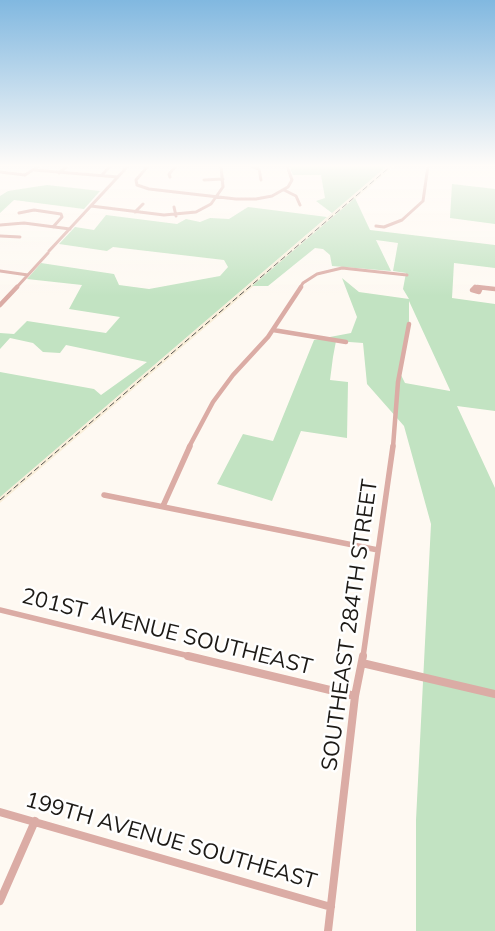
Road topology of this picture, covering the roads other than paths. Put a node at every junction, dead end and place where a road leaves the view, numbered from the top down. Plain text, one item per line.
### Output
1 (88, 209) edge
2 (116, 209) edge
3 (138, 209) edge
4 (175, 209) edge
5 (202, 209) edge
6 (414, 209) edge
7 (135, 212) junction
8 (19, 213) dead end
9 (176, 216) junction
10 (0, 225) edge
11 (376, 226) dead end
12 (53, 227) junction
13 (70, 229) junction
14 (0, 236) edge
15 (20, 236) dead end
16 (0, 271) edge
17 (28, 275) junction
18 (407, 275) dead end
19 (477, 287) dead end
20 (495, 289) edge
21 (1, 303) edge
22 (409, 324) dead end
23 (273, 330) junction
24 (346, 342) dead end
25 (104, 495) dead end
26 (163, 506) junction
27 (378, 550) junction
28 (0, 610) edge
29 (362, 663) junction
30 (495, 694) edge
31 (355, 696) junction
32 (0, 812) edge
33 (35, 821) junction
34 (0, 900) edge
35 (331, 907) junction
36 (328, 931) edge

1 - 13 street
2 - 7 street
3 - 7 street
4 - 9 street
5 - 9 street
6 - 11 street
7 - 9 street
8 - 12 street
10 - 12 street
12 - 13 street
13 - 17 street
14 - 15 street
16 - 17 street
17 - 21 street
18 - 23 street
19 - 20 street
22 - 27 street, SOUTHEAST 284TH STREET
23 - 24 street
23 - 26 street
25 - 26 street
26 - 27 street
27 - 29 street, SOUTHEAST 284TH STREET
28 - 31 street, 201ST AVENUE SOUTHEAST
29 - 30 street
29 - 31 street, SOUTHEAST 284TH STREET
31 - 35 street, SOUTHEAST 284TH STREET
32 - 33 street, 199TH AVENUE SOUTHEAST
33 - 34 street
33 - 35 street, 199TH AVENUE SOUTHEAST
35 - 36 street, SOUTHEAST 284TH STREET

